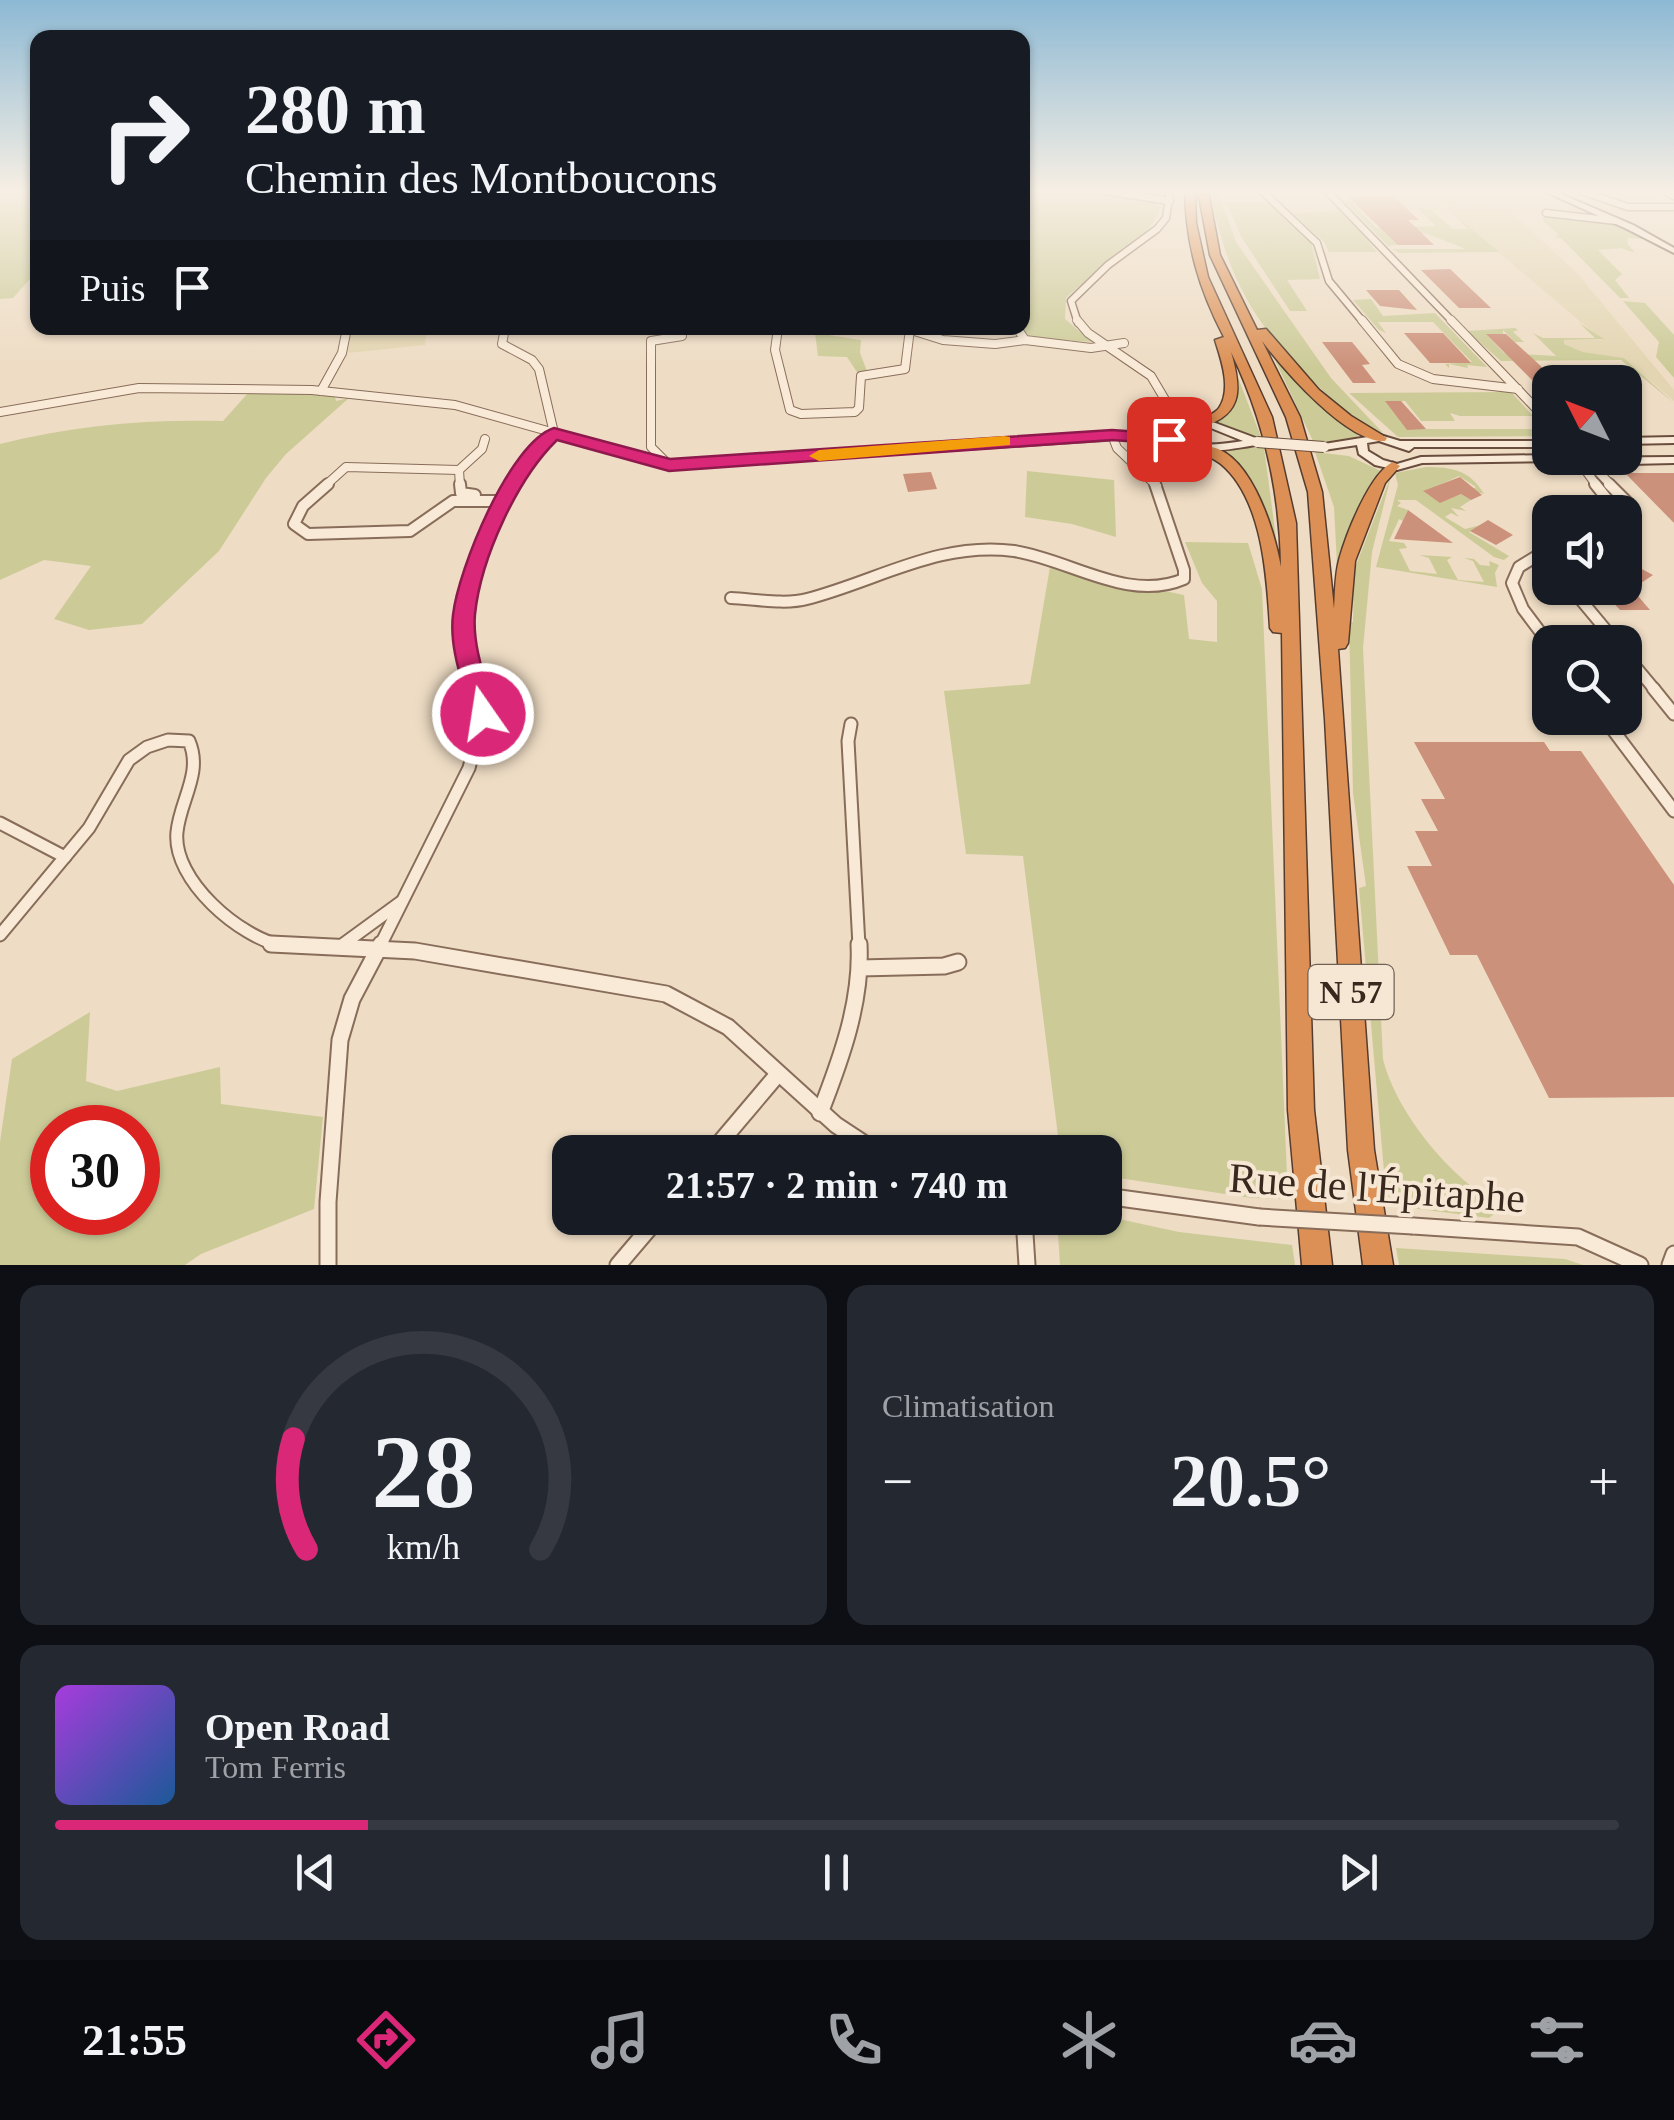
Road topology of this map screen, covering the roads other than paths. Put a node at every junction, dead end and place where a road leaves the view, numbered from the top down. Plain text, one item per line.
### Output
1 (1129, 250) edge
2 (1192, 250) edge
3 (1214, 250) edge
4 (1319, 250) edge
5 (1384, 250) edge
6 (1224, 280) junction
7 (1209, 296) junction
8 (345, 335) edge
9 (502, 335) edge
10 (777, 335) edge
11 (907, 335) edge
12 (928, 335) edge
13 (1021, 335) edge
14 (682, 336) dead end
15 (1025, 340) junction
16 (1124, 342) dead end
17 (1109, 346) junction
18 (1518, 389) junction
19 (321, 391) junction
20 (1532, 403) edge
21 (1170, 406) junction
22 (0, 412) edge
23 (1200, 422) junction
24 (1178, 427) junction
25 (1223, 431) junction
26 (554, 433) junction
27 (1112, 435) junction
28 (1136, 435) junction
29 (1380, 438) junction
30 (485, 440) dead end
31 (1674, 440) edge
32 (1642, 441) edge
33 (1184, 442) junction
34 (1257, 442) junction
35 (1362, 444) junction
36 (1403, 444) junction
37 (1532, 444) edge
38 (1215, 447) junction
39 (1324, 447) junction
40 (1371, 459) junction
41 (1532, 459) edge
42 (1642, 460) edge
43 (1674, 460) edge
44 (1414, 461) junction
45 (669, 465) junction
46 (1393, 466) junction
47 (459, 470) junction
48 (1601, 475) edge
49 (1620, 495) edge
50 (504, 498) junction
51 (1532, 560) edge
52 (731, 598) dead end
53 (1585, 605) edge
54 (1535, 625) edge
55 (1602, 625) edge
56 (1642, 675) edge
57 (1291, 708) junction
58 (1674, 714) edge
59 (1335, 719) junction
60 (851, 724) dead end
61 (1617, 735) edge
62 (1674, 811) edge
63 (0, 824) edge
64 (65, 857) junction
65 (406, 898) junction
66 (0, 934) edge
67 (342, 945) junction
68 (382, 947) junction
69 (958, 962) dead end
70 (860, 968) junction
71 (778, 1074) junction
72 (820, 1112) junction
73 (726, 1135) edge
74 (848, 1135) edge
75 (1122, 1198) edge
76 (644, 1235) edge
77 (1025, 1235) edge
78 (1674, 1254) edge
79 (328, 1265) edge
80 (618, 1265) edge
81 (1027, 1265) edge
82 (1317, 1265) edge
83 (1378, 1265) edge
84 (1640, 1265) edge
85 (1670, 1265) edge

1 - 17 street
2 - 7 highway, N 57
3 - 6 highway, N 57
4 - 18 street
5 - 18 street
6 - 29 highway
6 - 59 highway, N 57
7 - 23 highway
7 - 57 highway, N 57
8 - 19 street
9 - 26 street
10 - 11 street
12 - 15 street
13 - 15 street
14 - 45 street
15 - 17 street
16 - 17 street
17 - 21 street
18 - 20 street
19 - 22 street
19 - 26 street
21 - 23 street
21 - 24 street
23 - 24 street
23 - 25 street
24 - 28 street
24 - 33 street
25 - 34 street
25 - 38 street
26 - 45 street
26 - 50 street
27 - 28 street
27 - 45 street
27 - 52 street
28 - 33 street
29 - 35 street
29 - 36 street
30 - 47 street
31 - 32 street
33 - 38 street
34 - 38 street
34 - 39 street, bridge
35 - 39 street
35 - 40 street
36 - 37 street
36 - 44 street
38 - 57 highway
39 - 40 street
40 - 46 street
41 - 44 street
42 - 43 street
44 - 46 street
46 - 59 highway
47 - 50 street
47 - 50 street
48 - 49 street
50 - 65 street
51 - 54 street
53 - 55 street
56 - 58 street
57 - 82 highway, N 57
59 - 83 highway, N 57
60 - 70 street
61 - 62 street
63 - 64 street
64 - 66 street
64 - 67 street
65 - 67 street
65 - 68 street
67 - 68 street
68 - 71 street
68 - 79 street
69 - 70 street
70 - 72 street
71 - 72 street
71 - 73 street
72 - 74 street
75 - 84 street, Rue de l'Épitaphe, bridge
76 - 80 street
77 - 81 street
78 - 85 street

